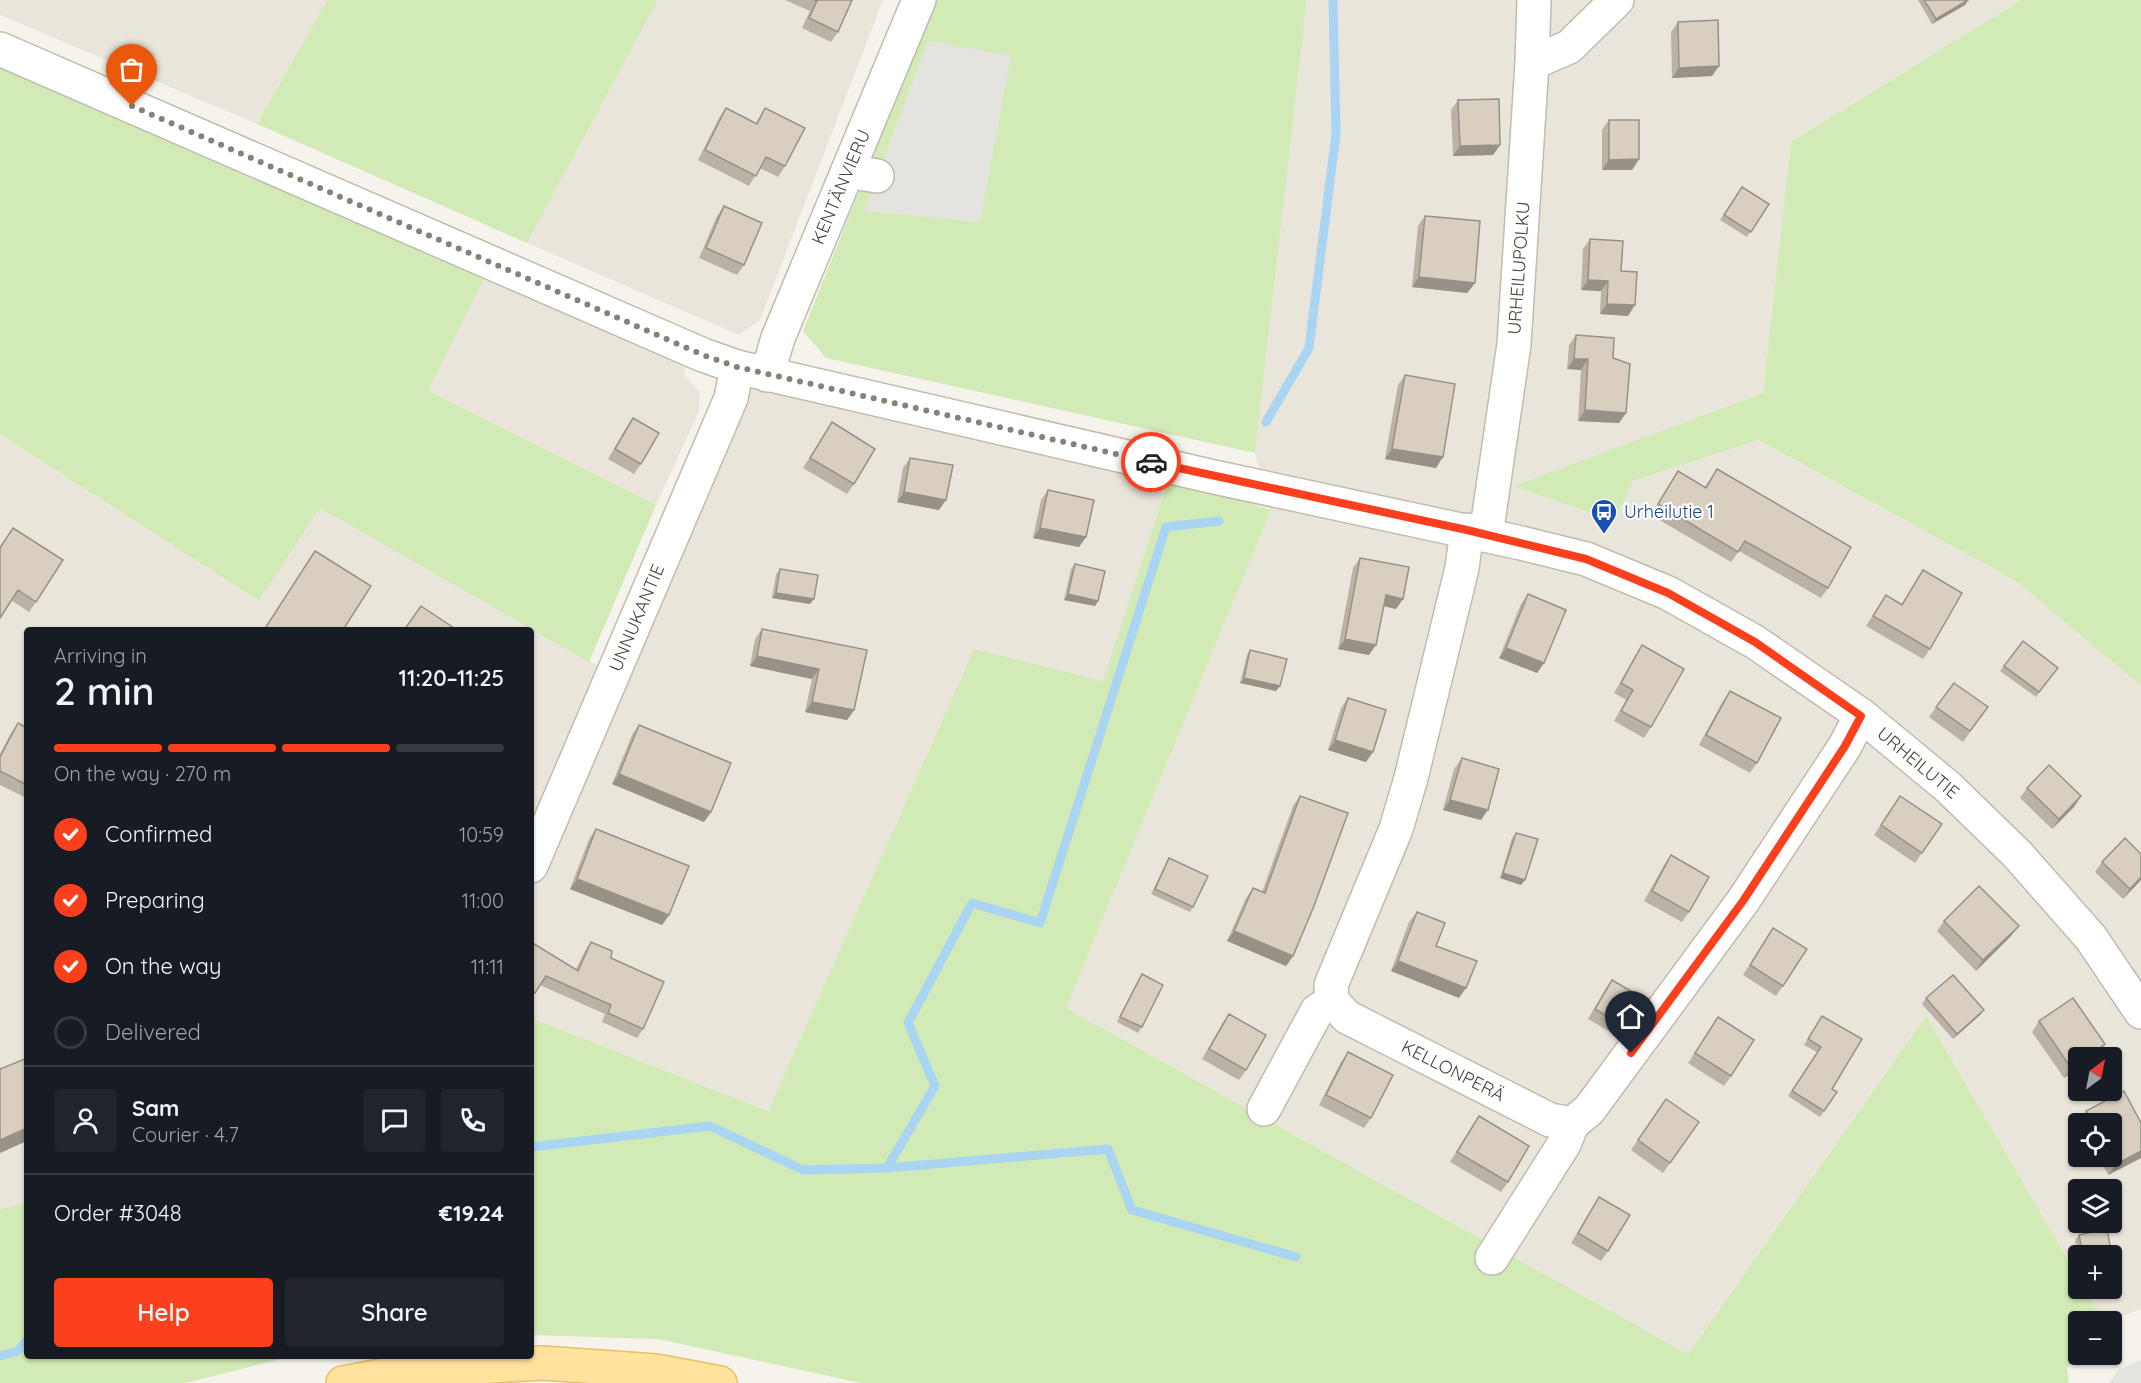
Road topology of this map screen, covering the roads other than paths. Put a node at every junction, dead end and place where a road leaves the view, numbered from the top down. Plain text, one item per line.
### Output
1 (919, 0) edge
2 (1534, 0) edge
3 (1617, 0) edge
4 (0, 49) edge
5 (1532, 63) junction
6 (752, 371) junction
7 (1476, 532) junction
8 (1861, 716) junction
9 (534, 859) edge
10 (1332, 1001) junction
11 (2141, 1012) edge
12 (1264, 1109) dead end
13 (1572, 1124) junction
14 (1492, 1258) dead end
15 (343, 1383) edge
16 (720, 1383) edge

1 - 6 street, KENTÄNVIERU
2 - 5 street, URHEILUPOLKU
3 - 5 street
4 - 6 street, URHEILUTIE
5 - 7 street, URHEILUPOLKU
6 - 7 street, URHEILUTIE
6 - 9 street, UNNUKANTIE
7 - 8 street, URHEILUTIE
7 - 10 street
8 - 11 street, URHEILUTIE
8 - 13 street
10 - 12 street
10 - 13 street, KELLONPERÄ
13 - 14 street
15 - 16 main road

